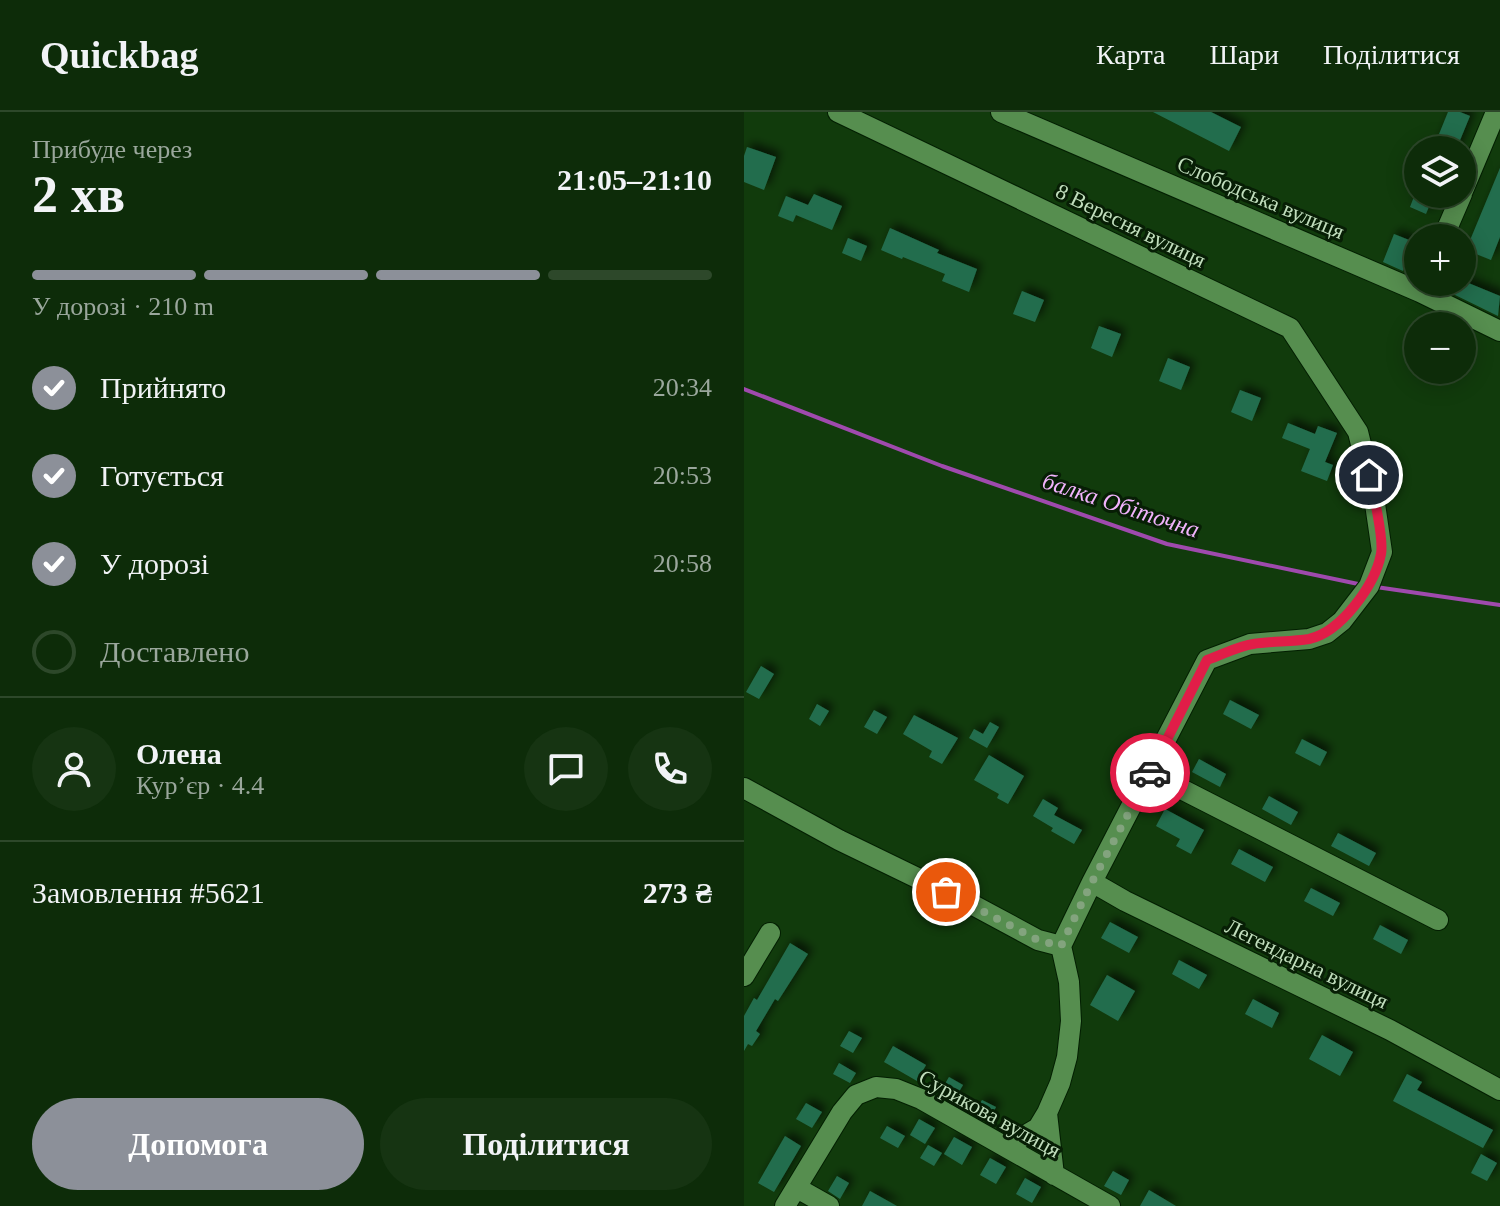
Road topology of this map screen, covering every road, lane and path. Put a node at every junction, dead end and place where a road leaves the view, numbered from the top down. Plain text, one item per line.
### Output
1 (838, 112) edge
2 (1001, 112) edge
3 (1496, 112) edge
4 (1476, 160) edge
5 (1404, 280) edge
6 (1438, 296) edge
7 (1500, 331) edge
8 (1150, 773) junction
9 (744, 788) edge
10 (1092, 882) junction
11 (1438, 920) dead end
12 (770, 933) dead end
13 (1061, 946) junction
14 (744, 976) edge
15 (1500, 1090) edge
16 (1047, 1113) junction
17 (1007, 1146) junction
18 (1054, 1175) junction
19 (797, 1188) junction
20 (785, 1206) edge
21 (829, 1206) edge
22 (1110, 1206) edge

1 - 8 street, 8 Вересня вулиця
2 - 5 street, Слободська вулиця
3 - 4 street
6 - 7 street, Слободська вулиця
8 - 10 street
8 - 11 street
9 - 13 street
10 - 13 street
10 - 15 street, Легендарна вулиця
12 - 14 street
13 - 16 street
16 - 17 street
16 - 18 street
17 - 18 street, Сурикова вулиця
17 - 19 street, Сурикова вулиця
18 - 22 street, Сурикова вулиця
19 - 20 street, Сурикова вулиця
19 - 21 street

